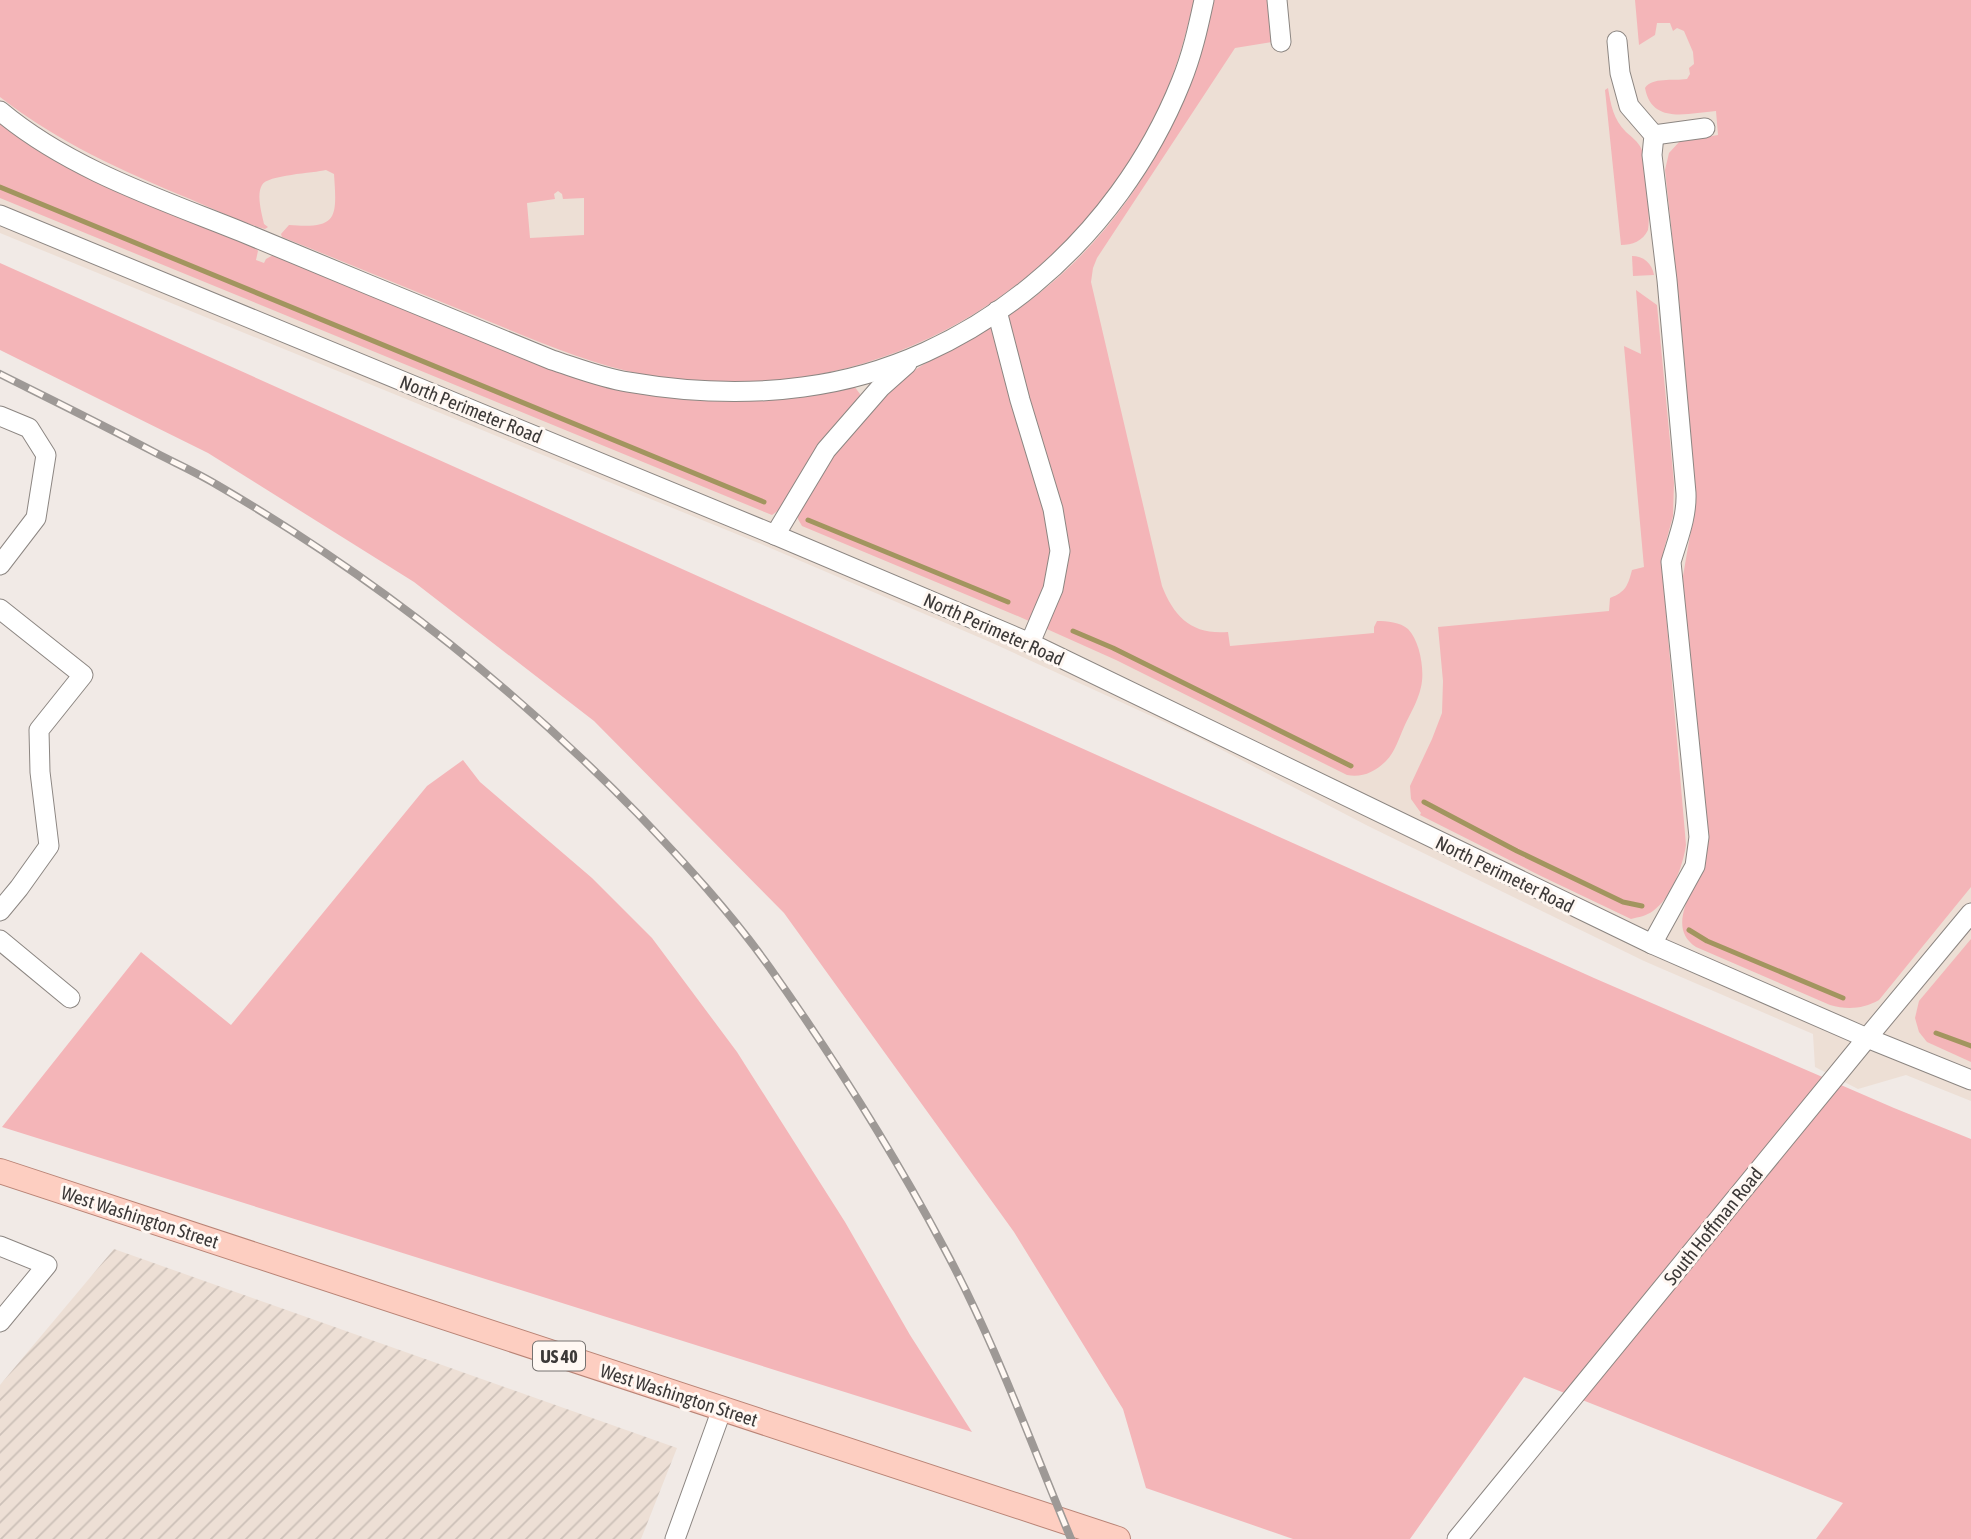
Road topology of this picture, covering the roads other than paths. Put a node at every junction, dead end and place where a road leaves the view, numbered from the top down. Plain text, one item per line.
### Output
1 (1204, 0) edge
2 (1277, 0) edge
3 (1617, 41) dead end
4 (1281, 42) dead end
5 (0, 111) edge
6 (1705, 128) dead end
7 (1654, 135) junction
8 (0, 215) edge
9 (997, 311) junction
10 (919, 354) junction
11 (0, 415) edge
12 (775, 535) junction
13 (0, 565) edge
14 (0, 609) edge
15 (1030, 643) junction
16 (0, 911) edge
17 (1971, 914) edge
18 (0, 940) edge
19 (1652, 944) junction
20 (70, 998) dead end
21 (1867, 1038) junction
22 (1971, 1080) edge
23 (0, 1171) edge
24 (0, 1246) edge
25 (0, 1322) edge
26 (722, 1409) junction
27 (674, 1539) edge
28 (1118, 1539) edge
29 (1457, 1539) edge

1 - 9 street
2 - 4 street
3 - 7 street
5 - 10 street
6 - 7 street
7 - 19 street
8 - 12 street, North Perimeter Road
9 - 10 street
9 - 15 street
10 - 12 street
11 - 13 street
12 - 15 street, North Perimeter Road
14 - 16 street
15 - 19 street, North Perimeter Road
17 - 21 street, South Hoffman Road
18 - 20 street
19 - 21 street, North Perimeter Road
21 - 22 street, North Perimeter Road
21 - 29 street, South Hoffman Road
23 - 26 main road, West Washington Street / US 40
24 - 25 street
26 - 27 street
26 - 28 main road, West Washington Street / US 40

